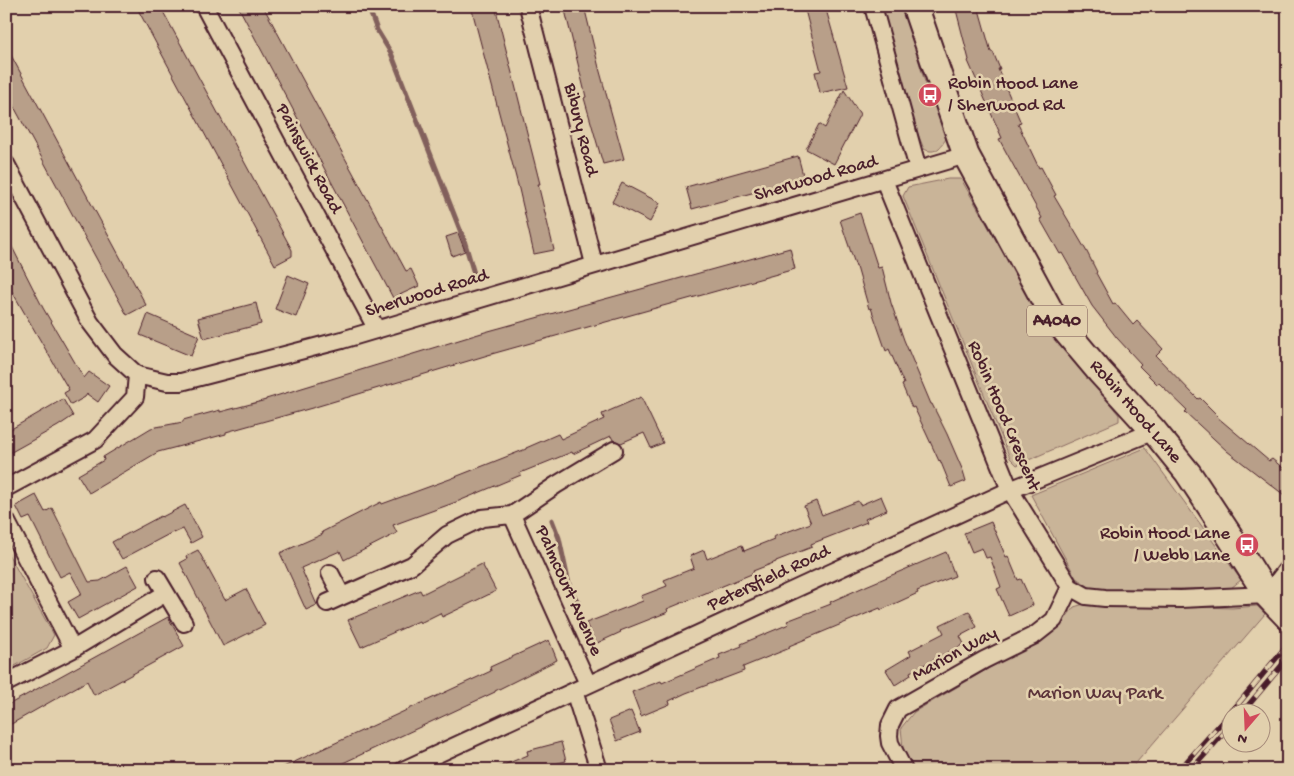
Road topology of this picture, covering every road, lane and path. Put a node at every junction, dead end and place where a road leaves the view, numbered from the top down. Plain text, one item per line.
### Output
1 (204, 6) edge
2 (528, 6) edge
3 (873, 6) edge
4 (915, 6) edge
5 (966, 155) junction
6 (6, 164) edge
7 (918, 169) junction
8 (884, 180) junction
9 (594, 264) junction
10 (377, 330) junction
11 (137, 375) junction
12 (1154, 431) junction
13 (614, 450) dead end
14 (6, 488) edge
15 (1010, 490) junction
16 (512, 515) junction
17 (6, 520) edge
18 (1288, 568) edge
19 (330, 574) dead end
20 (157, 578) dead end
21 (1070, 586) junction
22 (166, 593) junction
23 (1266, 595) junction
24 (1288, 617) edge
25 (184, 623) dead end
26 (73, 649) junction
27 (6, 683) edge
28 (581, 687) junction
29 (403, 770) edge
30 (599, 770) edge
31 (904, 770) edge

1 - 10 street, Painswick Road
2 - 9 street, Bibury Road
3 - 7 street
4 - 5 main road, Robin Hood Lane / A4040
5 - 7 street, Sherwood Road
5 - 12 main road, Robin Hood Lane / A4040
6 - 11 street, Sherwood Road
7 - 8 street, Sherwood Road
8 - 9 street, Sherwood Road
8 - 15 street, Robin Hood Crescent
9 - 10 street, Sherwood Road
10 - 11 street, Sherwood Road
11 - 14 street
12 - 15 street, Petersfield Road
12 - 23 main road, Robin Hood Lane / A4040
13 - 16 street, Palmcourt Avenue
15 - 21 street, Robin Hood Crescent
15 - 28 street, Petersfield Road
16 - 19 street, Palmcourt Avenue
16 - 28 street, Palmcourt Avenue
17 - 26 street
18 - 23 street
20 - 22 street
21 - 23 street
21 - 31 street, Marion Way
22 - 25 street
22 - 26 street
23 - 24 main road, Robin Hood Lane / A4040
26 - 27 street
28 - 29 street, Petersfield Road
28 - 30 street, Palmcourt Avenue

